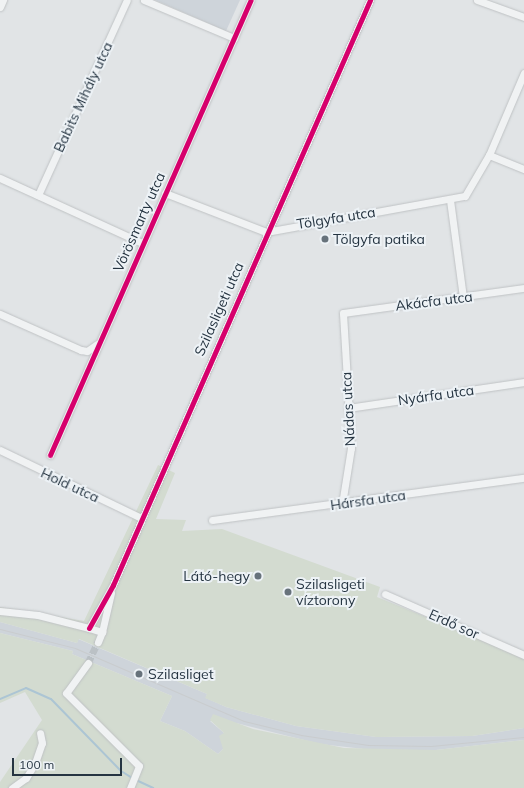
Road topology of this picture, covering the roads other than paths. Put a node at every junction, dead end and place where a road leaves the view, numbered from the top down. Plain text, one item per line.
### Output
1 (3, 0) edge
2 (127, 0) edge
3 (144, 0) edge
4 (251, 0) edge
5 (370, 0) edge
6 (477, 0) edge
7 (0, 7) edge
8 (524, 17) edge
9 (234, 38) junction
10 (524, 72) edge
11 (489, 155) junction
12 (524, 169) edge
13 (0, 178) edge
14 (165, 193) junction
15 (38, 194) junction
16 (450, 200) junction
17 (266, 232) junction
18 (142, 243) junction
19 (524, 288) edge
20 (463, 298) junction
21 (343, 313) joint
22 (0, 314) edge
23 (98, 342) junction
24 (524, 382) edge
25 (348, 408) junction
26 (3, 452) edge
27 (50, 455) dead end
28 (0, 459) edge
29 (524, 478) edge
30 (342, 504) junction
31 (141, 518) junction
32 (212, 520) dead end
33 (113, 585) junction
34 (385, 594) dead end
35 (0, 611) edge
36 (89, 628) junction
37 (102, 632) junction
38 (98, 642) tunnel mouth
39 (524, 655) edge
40 (88, 662) tunnel mouth
41 (40, 733) dead end
42 (131, 785) edge
43 (12, 788) edge

1 - 7 street
2 - 15 street, Babits Mihály utca
3 - 9 street
4 - 9 street, Vörösmarty utca
5 - 17 street, Szilasligeti utca
6 - 8 street
9 - 14 street, Vörösmarty utca
10 - 11 street, Tölgyfa utca
11 - 12 street
11 - 16 street, Tölgyfa utca
13 - 15 street
14 - 17 street
14 - 18 street, Vörösmarty utca
15 - 18 street
16 - 17 street, Tölgyfa utca
16 - 20 street
17 - 31 street, Szilasligeti utca
18 - 23 street, Vörösmarty utca
19 - 20 street, Akácfa utca
20 - 21 street, Akácfa utca
21 - 25 street, Nádas utca
22 - 23 street
23 - 27 street, Vörösmarty utca
24 - 25 street, Nyárfa utca
25 - 30 street, Nádas utca
26 - 28 street
26 - 31 street, Hold utca
29 - 30 street, Hársfa utca
30 - 32 street, Hársfa utca
31 - 33 street, Szilasligeti utca
33 - 36 street, Szilasligeti utca
33 - 37 street, Szilasligeti utca
34 - 39 street, Erdő sor
35 - 36 street
36 - 37 street
37 - 38 street, Szilasligeti utca
40 - 42 street
41 - 43 street

